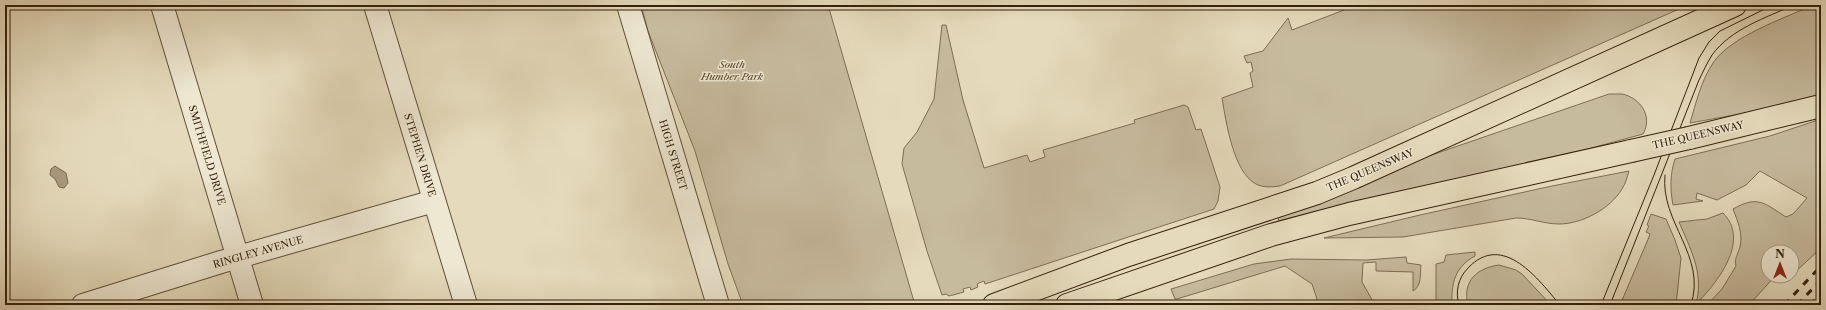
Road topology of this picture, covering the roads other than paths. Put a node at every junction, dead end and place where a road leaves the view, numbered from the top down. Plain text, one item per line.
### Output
1 (162, 5) edge
2 (375, 5) edge
3 (628, 5) edge
4 (1735, 5) edge
5 (1821, 106) edge
6 (434, 202) junction
7 (238, 258) junction
8 (83, 305) edge
9 (252, 305) edge
10 (466, 305) edge
11 (718, 305) edge
12 (994, 305) edge
13 (1067, 305) edge

1 - 7 street, SMITHFIELD DRIVE
2 - 6 street, STEPHEN DRIVE
3 - 11 street, HIGH STREET
4 - 12 main road, THE QUEENSWAY
5 - 13 main road, THE QUEENSWAY, bridge
6 - 7 street, RINGLEY AVENUE
6 - 10 street, STEPHEN DRIVE
7 - 8 street, RINGLEY AVENUE
7 - 9 street, SMITHFIELD DRIVE

